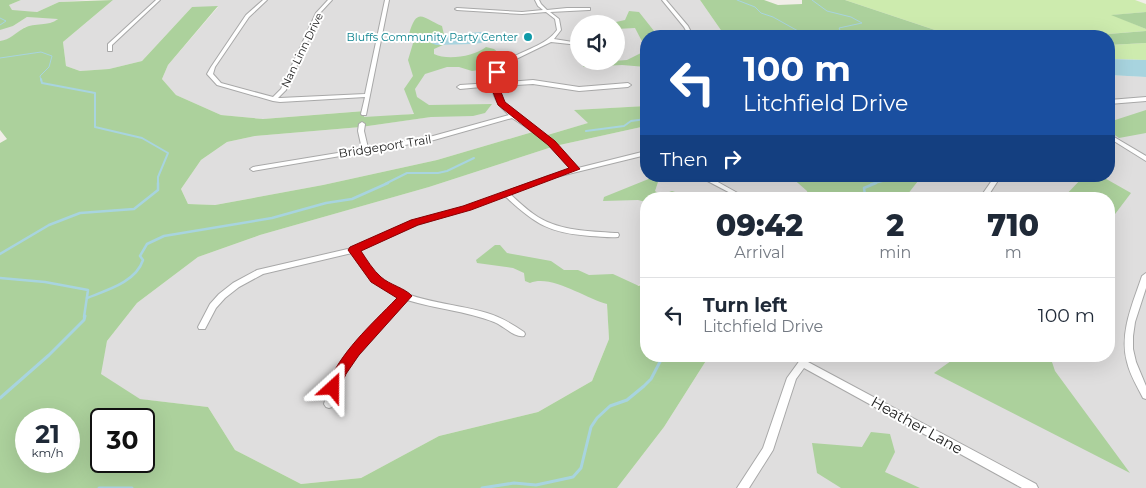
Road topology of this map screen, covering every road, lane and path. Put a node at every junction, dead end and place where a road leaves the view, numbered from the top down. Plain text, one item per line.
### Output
1 (158, 0) edge
2 (265, 0) edge
3 (330, 0) edge
4 (387, 0) edge
5 (537, 0) edge
6 (664, 0) edge
7 (543, 3) edge
8 (457, 8) dead end
9 (589, 9) dead end
10 (547, 11) junction
11 (688, 30) edge
12 (550, 40) junction
13 (570, 43) edge
14 (110, 50) dead end
15 (495, 84) junction
16 (628, 85) dead end
17 (460, 87) dead end
18 (368, 95) junction
19 (273, 99) junction
20 (1146, 99) edge
21 (1115, 102) edge
22 (364, 114) dead end
23 (515, 115) junction
24 (362, 124) dead end
25 (1115, 140) edge
26 (365, 150) junction
27 (640, 154) edge
28 (1146, 159) edge
29 (253, 169) dead end
30 (575, 169) junction
31 (713, 182) edge
32 (732, 192) edge
33 (506, 194) junction
34 (615, 235) dead end
35 (354, 250) junction
36 (1146, 276) edge
37 (406, 296) junction
38 (202, 327) dead end
39 (520, 334) dead end
40 (804, 362) edge
41 (809, 362) edge
42 (1146, 395) edge
43 (329, 404) dead end
44 (743, 488) edge
45 (1032, 488) edge

1 - 14 street
2 - 19 street
3 - 19 street, Nan Linn Drive
4 - 18 street
5 - 7 street
6 - 11 street
7 - 10 street
8 - 10 street
9 - 10 street
10 - 12 street
12 - 13 street
12 - 15 street
15 - 16 street
15 - 17 street
15 - 23 street
18 - 19 street
18 - 22 street
20 - 21 street
23 - 26 street, Bridgeport Trail
23 - 30 street
24 - 26 street
25 - 28 street
26 - 29 street, Bridgeport Trail
27 - 30 street
30 - 33 street
31 - 32 street
33 - 34 street
33 - 35 street
35 - 37 street
35 - 38 street
36 - 42 street
37 - 39 street
37 - 43 street
40 - 44 street
41 - 45 street, Heather Lane

